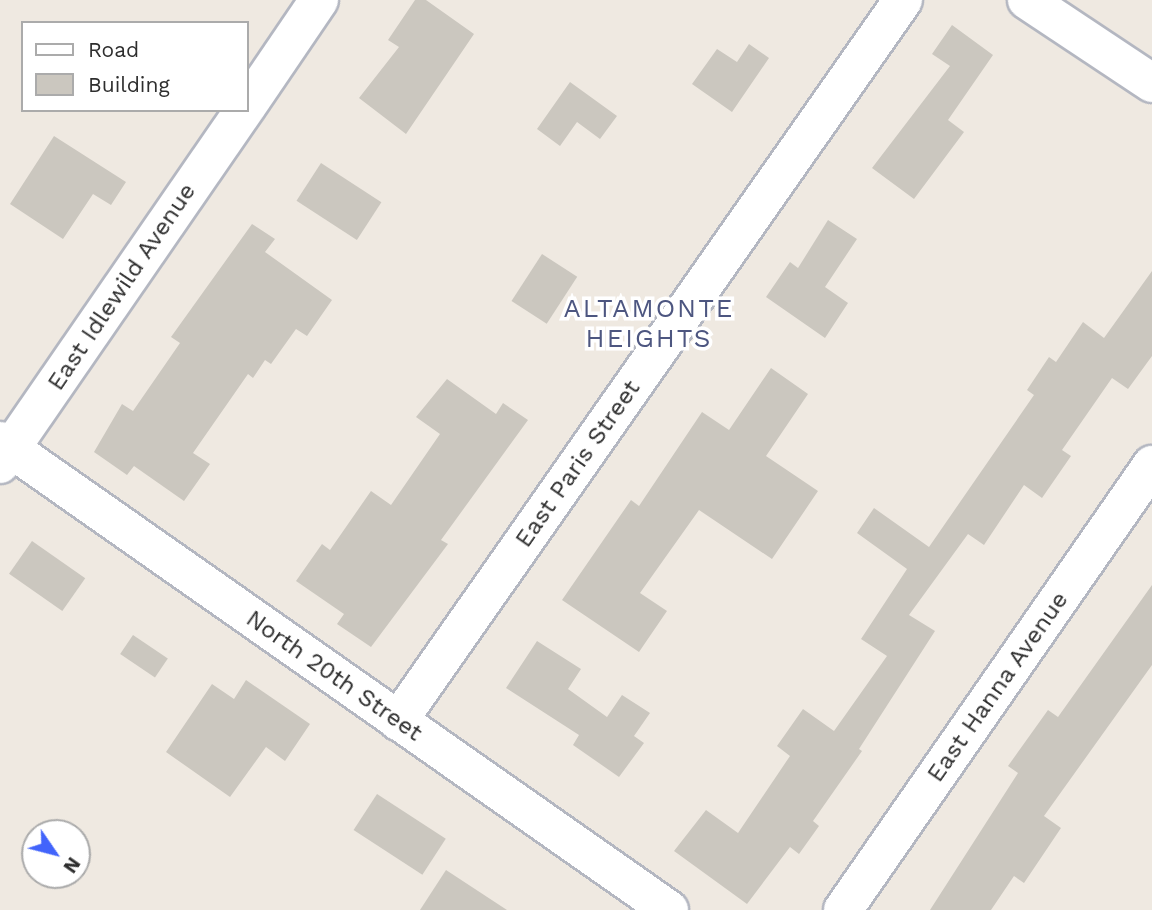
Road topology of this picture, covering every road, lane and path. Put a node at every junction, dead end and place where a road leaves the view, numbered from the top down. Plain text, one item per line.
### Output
1 (319, 0) edge
2 (903, 0) edge
3 (1027, 0) edge
4 (1152, 83) edge
5 (248, 105) edge
6 (243, 112) edge
7 (4, 452) edge
8 (1152, 465) edge
9 (398, 721) junction
10 (669, 910) edge
11 (843, 910) edge

1 - 5 street
2 - 9 street, East Paris Street
3 - 4 street
6 - 7 street, East Idlewild Avenue
7 - 9 street, North 20th Street
8 - 11 street, East Hanna Avenue
9 - 10 street, North 20th Street

